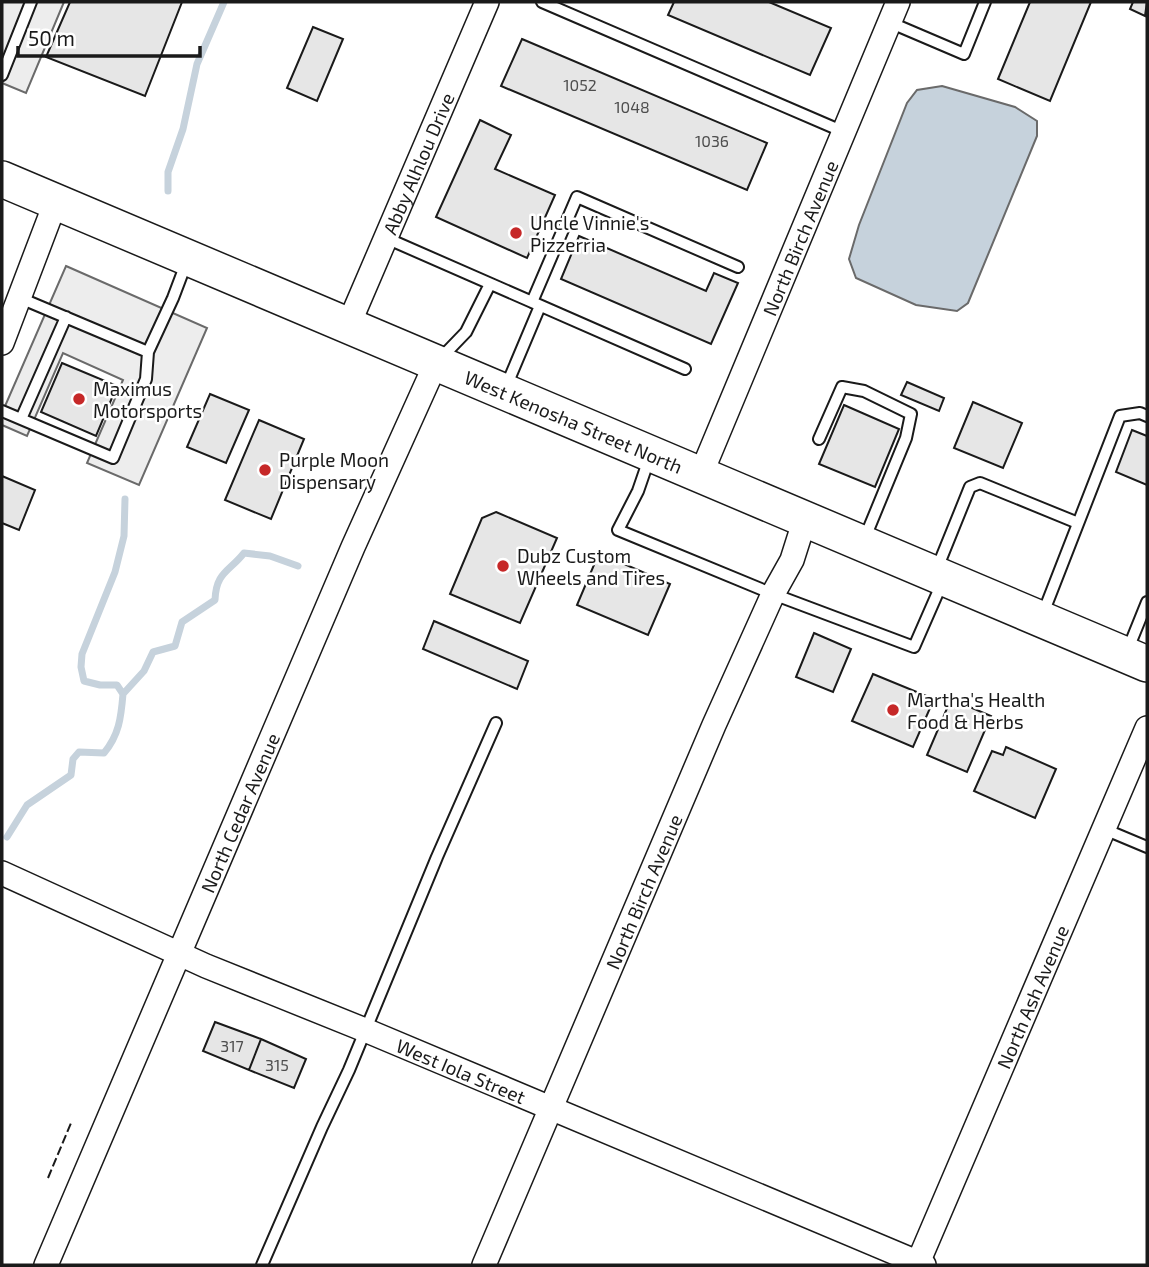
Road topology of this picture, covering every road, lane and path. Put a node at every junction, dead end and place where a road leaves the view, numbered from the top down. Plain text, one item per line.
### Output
1 (31, 2) edge
2 (487, 2) edge
3 (542, 2) edge
4 (985, 2) edge
5 (893, 12) edge
6 (2, 75) edge
7 (844, 132) junction
8 (2, 179) edge
9 (56, 201) junction
10 (386, 238) junction
11 (188, 258) junction
12 (738, 267) dead end
13 (490, 284) junction
14 (20, 298) junction
15 (536, 304) junction
16 (66, 317) junction
17 (348, 326) junction
18 (2, 343) edge
19 (148, 352) junction
20 (436, 363) junction
21 (685, 369) dead end
22 (504, 391) junction
23 (2, 411) edge
24 (1147, 416) edge
25 (21, 419) junction
26 (819, 439) dead end
27 (651, 453) junction
28 (701, 474) junction
29 (805, 519) junction
30 (1078, 523) junction
31 (863, 543) junction
32 (940, 575) junction
33 (773, 594) junction
34 (1147, 603) edge
35 (1041, 618) junction
36 (1136, 660) edge
37 (496, 723) dead end
38 (1147, 728) edge
39 (1104, 829) junction
40 (1147, 847) edge
41 (2, 873) edge
42 (178, 954) junction
43 (365, 1030) junction
44 (550, 1110) junction
45 (920, 1264) edge
46 (46, 1265) edge
47 (262, 1265) edge
48 (484, 1265) edge

1 - 6 lane
2 - 10 street, Abby Alhlou Drive
3 - 7 lane
4 - 5 lane
5 - 7 street, North Birch Avenue
7 - 28 street, North Birch Avenue
8 - 9 main road, West Kenosha Street North
9 - 11 main road, West Kenosha Street North
9 - 14 street
10 - 13 lane
10 - 17 street, Abby Alhlou Drive
11 - 17 main road, West Kenosha Street North
11 - 19 lane
12 - 15 lane
13 - 15 lane
13 - 20 lane
14 - 16 lane
14 - 18 street
15 - 21 lane
15 - 22 lane
16 - 19 lane
16 - 25 lane
17 - 20 main road, West Kenosha Street North
19 - 25 lane
20 - 22 main road, West Kenosha Street North
20 - 42 street, North Cedar Avenue
22 - 27 main road, West Kenosha Street North
23 - 25 lane
24 - 30 lane
26 - 31 lane
27 - 28 main road, West Kenosha Street North
27 - 33 lane
28 - 29 main road, West Kenosha Street North
29 - 31 main road, West Kenosha Street North
29 - 33 street, North Birch Avenue
30 - 32 lane
30 - 35 lane
31 - 32 main road, West Kenosha Street North
32 - 33 lane
32 - 35 main road, West Kenosha Street North
33 - 44 street, North Birch Avenue
34 - 36 lane
35 - 36 main road, West Kenosha Street North
37 - 43 lane
38 - 39 street, North Ash Avenue
39 - 40 lane
39 - 45 street, North Ash Avenue
41 - 42 street, West Iola Street
42 - 43 street, West Iola Street
42 - 46 street, North Cedar Avenue
43 - 44 street, West Iola Street
43 - 47 lane
44 - 45 street, West Iola Street
44 - 48 street, North Birch Avenue

